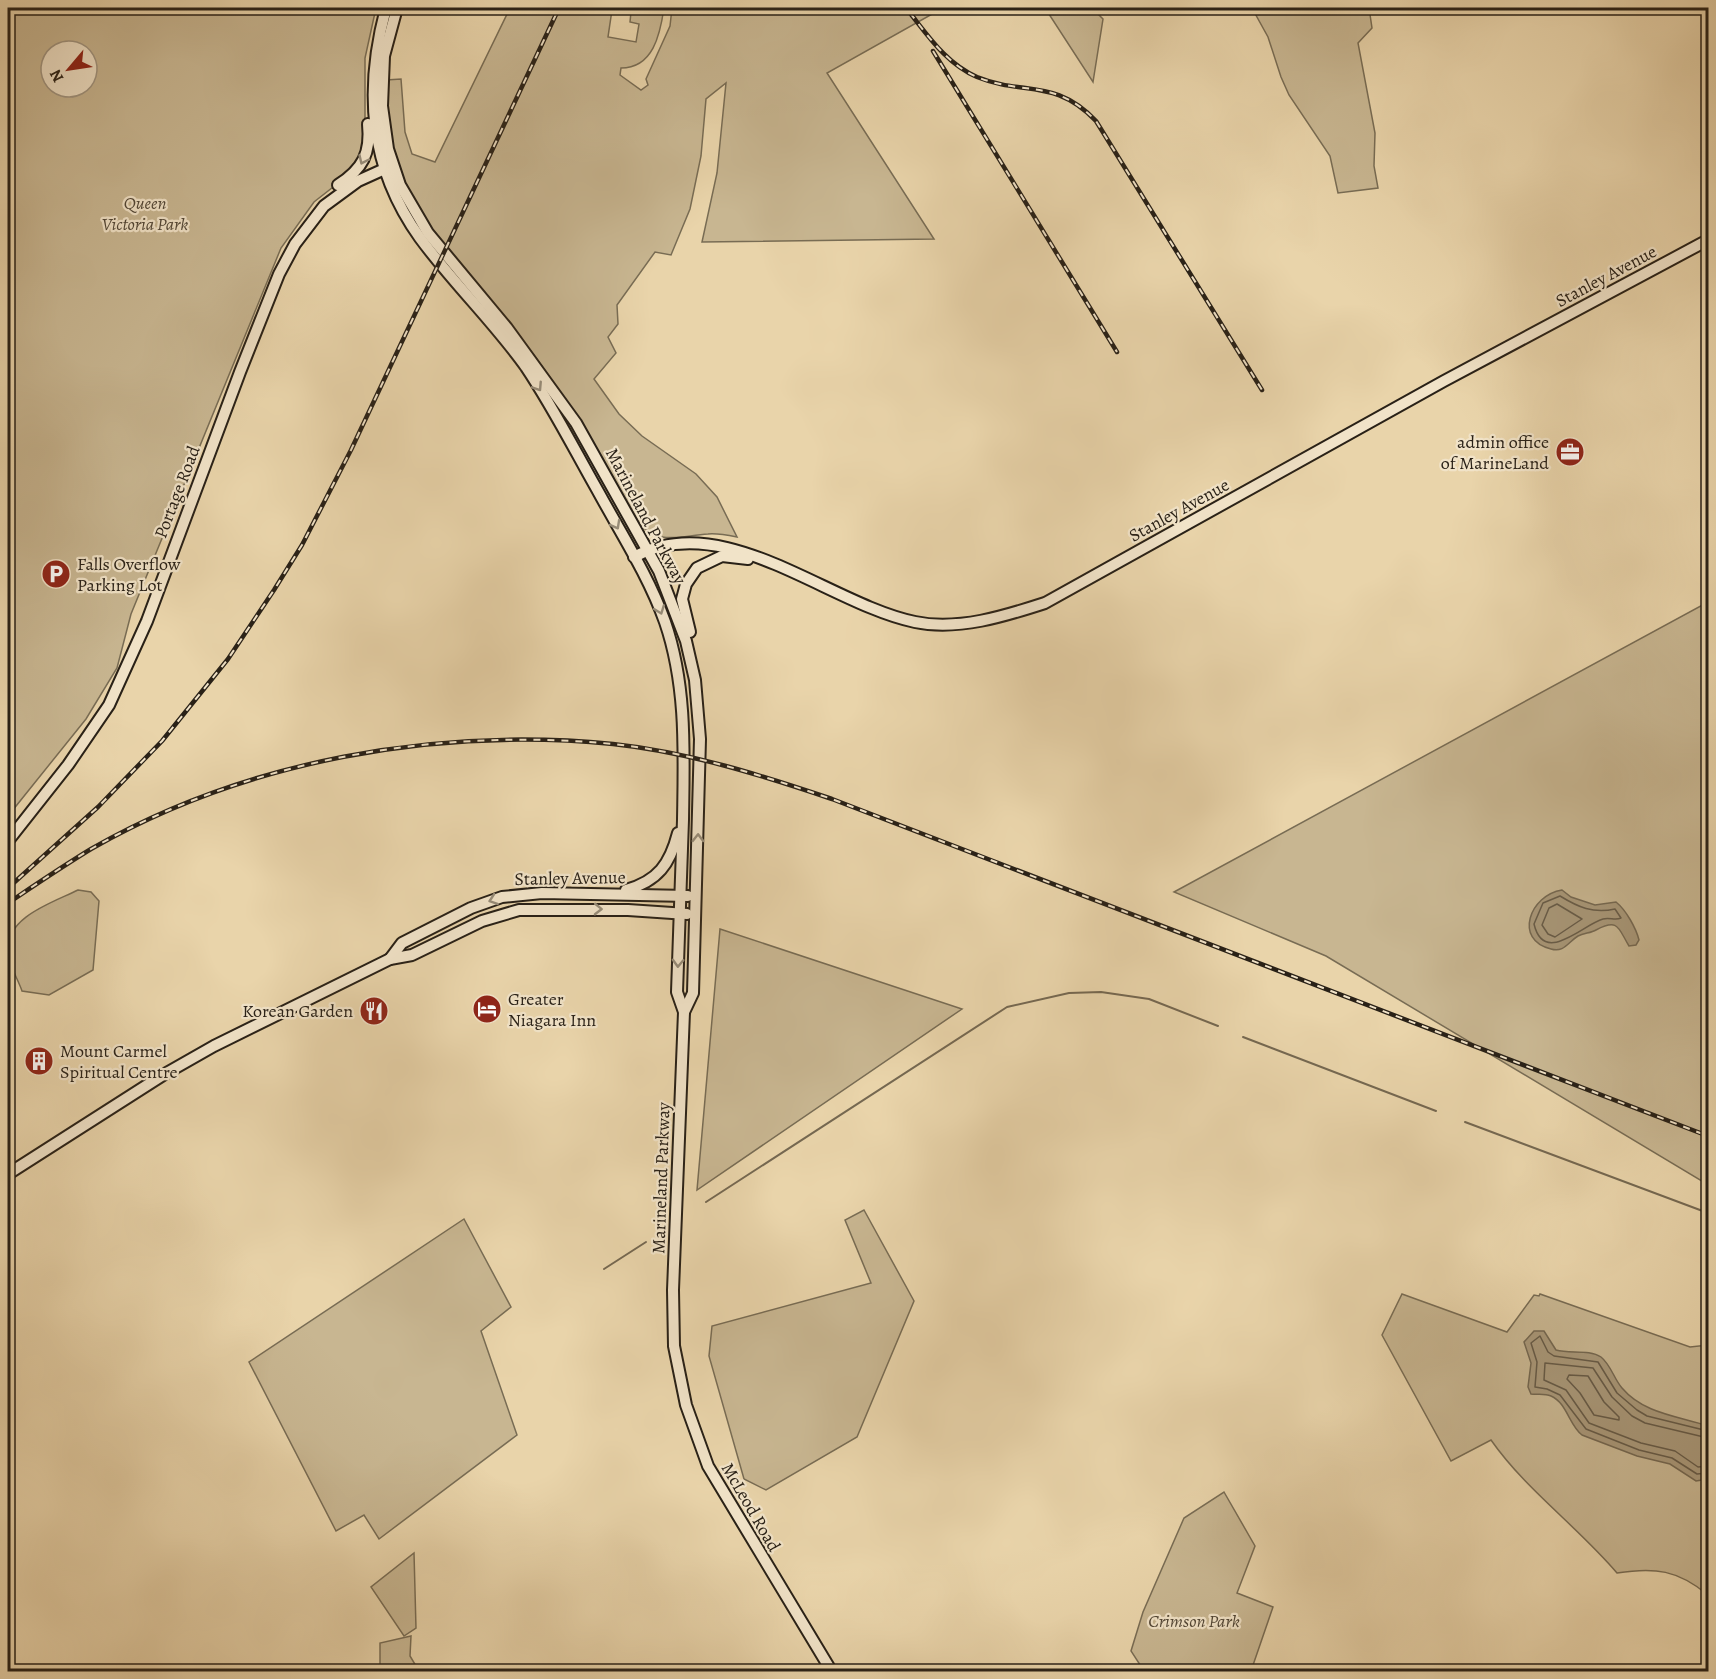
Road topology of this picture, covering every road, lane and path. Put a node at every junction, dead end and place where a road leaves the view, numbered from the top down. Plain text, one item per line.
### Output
1 (380, 8) edge
2 (386, 8) edge
3 (397, 8) edge
4 (389, 167) junction
5 (1708, 240) edge
6 (266, 306) junction
7 (648, 550) junction
8 (634, 557) junction
9 (760, 560) junction
10 (700, 739) junction
11 (683, 812) junction
12 (8, 841) edge
13 (614, 893) junction
14 (681, 896) junction
15 (697, 896) junction
16 (680, 913) junction
17 (696, 915) junction
18 (390, 959) junction
19 (684, 1011) junction
20 (8, 1174) edge
21 (674, 1346) joint
22 (832, 1671) edge

1 -> 6 main road
2 - 4 main road
3 - 4 main road
4 - 6 main road, Portage Road
4 - 7 main road, Marineland Parkway
4 -> 8 main road, Marineland Parkway
5 - 9 main road, Stanley Avenue
6 - 12 main road, Portage Road
7 - 8 main road, Stanley Avenue
7 - 9 main road, Stanley Avenue
7 - 10 main road, Marineland Parkway
8 -> 11 main road, Marineland Parkway
9 - 10 main road
15 -> 10 main road, Marineland Parkway
11 - 13 main road
11 - 14 main road, Marineland Parkway
13 - 14 main road, Stanley Avenue
13 -> 18 main road, Stanley Avenue
14 - 15 main road, Stanley Avenue
14 - 16 main road, Marineland Parkway
15 - 17 main road, Marineland Parkway
16 - 17 main road, Stanley Avenue
18 -> 16 main road, Stanley Avenue
16 -> 19 main road, Marineland Parkway
17 - 19 main road, Marineland Parkway
18 - 20 main road, Stanley Avenue
19 - 21 main road, Marineland Parkway
21 - 22 main road, McLeod Road

